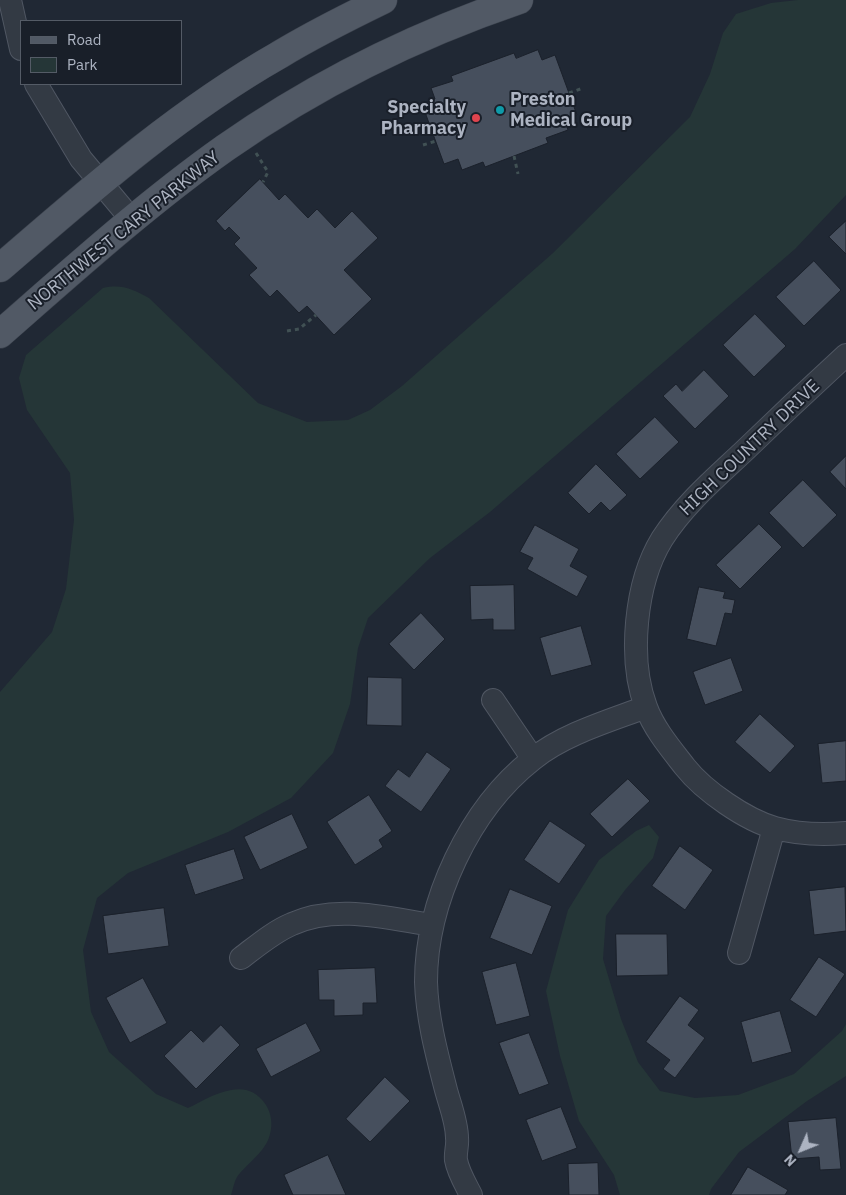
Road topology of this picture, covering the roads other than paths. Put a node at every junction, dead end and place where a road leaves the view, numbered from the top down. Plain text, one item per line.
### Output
1 (10, 0) edge
2 (382, 0) edge
3 (519, 0) edge
4 (20, 45) edge
5 (37, 85) edge
6 (100, 182) junction
7 (132, 220) junction
8 (0, 268) edge
9 (0, 334) edge
10 (846, 355) edge
11 (493, 700) dead end
12 (646, 707) junction
13 (533, 759) junction
14 (774, 828) junction
15 (846, 833) edge
16 (432, 925) junction
17 (739, 953) dead end
18 (241, 958) dead end
19 (471, 1195) edge

1 - 4 street
2 - 6 main road
3 - 7 main road, NORTHWEST CARY PARKWAY
5 - 6 street
6 - 7 street
6 - 8 main road
7 - 9 main road, NORTHWEST CARY PARKWAY
10 - 12 street, HIGH COUNTRY DRIVE
11 - 13 street
12 - 13 street
12 - 14 street, HIGH COUNTRY DRIVE
13 - 16 street
14 - 15 street, HIGH COUNTRY DRIVE
14 - 17 street
16 - 18 street
16 - 19 street

